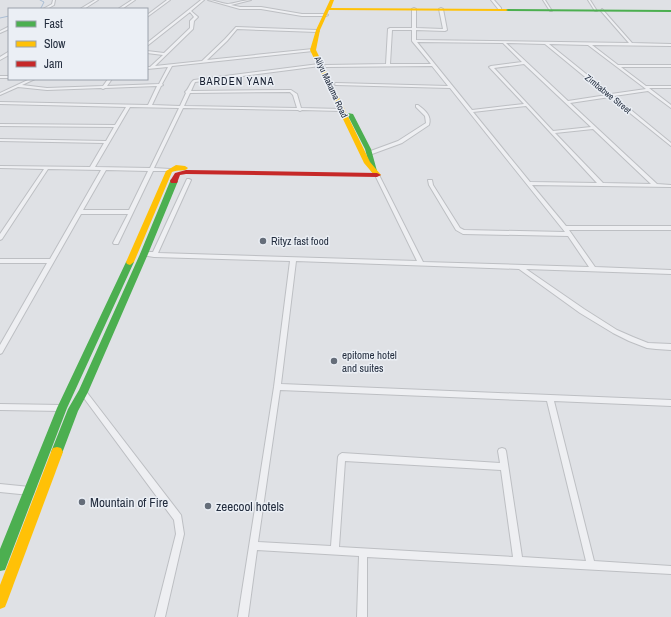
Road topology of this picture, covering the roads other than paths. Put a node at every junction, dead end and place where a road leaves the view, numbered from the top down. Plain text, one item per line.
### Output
1 (54, 0) edge
2 (96, 0) edge
3 (134, 0) edge
4 (169, 0) edge
5 (203, 0) edge
6 (210, 0) edge
7 (250, 0) edge
8 (492, 0) edge
9 (544, 0) edge
10 (589, 0) edge
11 (228, 4) junction
12 (331, 6) edge
13 (47, 8) edge
14 (84, 8) edge
15 (122, 8) edge
16 (414, 9) junction
17 (440, 9) junction
18 (500, 9) junction
19 (551, 10) junction
20 (599, 10) junction
21 (190, 11) junction
22 (671, 11) edge
23 (148, 15) edge
24 (413, 28) junction
25 (317, 31) junction
26 (414, 40) junction
27 (502, 42) junction
28 (546, 43) junction
29 (148, 44) edge
30 (589, 44) junction
31 (631, 44) junction
32 (671, 45) edge
33 (313, 50) junction
34 (148, 52) edge
35 (165, 54) junction
36 (203, 62) junction
37 (524, 63) junction
38 (388, 65) junction
39 (433, 65) junction
40 (170, 66) junction
41 (323, 66) junction
42 (617, 66) junction
43 (671, 66) edge
44 (149, 68) edge
45 (31, 80) edge
46 (109, 80) edge
47 (336, 84) junction
48 (161, 85) junction
49 (19, 86) junction
50 (452, 87) junction
51 (645, 87) junction
52 (671, 87) edge
53 (103, 88) junction
54 (649, 90) junction
55 (187, 92) junction
56 (0, 94) edge
57 (611, 96) junction
58 (566, 102) junction
59 (0, 103) edge
60 (526, 105) junction
61 (128, 106) junction
62 (149, 106) junction
63 (417, 106) dead end
64 (671, 107) edge
65 (180, 108) junction
66 (300, 110) junction
67 (341, 110) junction
68 (471, 111) junction
69 (0, 125) edge
70 (116, 126) junction
71 (593, 128) junction
72 (553, 132) junction
73 (0, 140) edge
74 (107, 142) junction
75 (671, 145) edge
76 (370, 153) junction
77 (0, 167) edge
78 (47, 168) junction
79 (92, 168) junction
80 (104, 168) junction
81 (151, 169) junction
82 (170, 170) junction
83 (237, 170) junction
84 (375, 173) junction
85 (189, 180) dead end
86 (430, 181) dead end
87 (528, 183) junction
88 (601, 184) junction
89 (655, 185) junction
90 (671, 186) edge
91 (79, 212) junction
92 (131, 212) junction
93 (565, 228) junction
94 (671, 228) edge
95 (569, 234) junction
96 (0, 238) edge
97 (116, 243) dead end
98 (144, 254) junction
99 (154, 255) junction
100 (293, 260) junction
101 (0, 261) edge
102 (51, 261) junction
103 (421, 263) junction
104 (521, 267) junction
105 (594, 270) junction
106 (671, 272) edge
107 (115, 294) junction
108 (126, 294) junction
109 (671, 347) edge
110 (0, 350) edge
111 (277, 387) junction
112 (83, 392) junction
113 (550, 398) junction
114 (671, 403) edge
115 (0, 407) edge
116 (62, 408) junction
117 (502, 451) dead end
118 (504, 467) junction
119 (0, 488) edge
120 (30, 491) junction
121 (253, 546) junction
122 (335, 550) junction
123 (363, 553) junction
124 (518, 561) junction
125 (0, 565) edge
126 (591, 566) junction
127 (671, 570) edge
128 (0, 602) edge
129 (160, 617) edge
130 (243, 617) edge
131 (362, 617) edge

1 - 13 street
2 - 14 street
3 - 15 street
4 - 23 street
5 - 21 street
6 - 11 street
7 - 11 street
8 - 18 street
9 - 19 street
10 - 20 street
11 - 12 street
12 - 16 street
12 - 25 street, Aliyu Makama Road
12 - 41 street, Aliyu Makama Road
16 - 17 street
16 - 24 street
17 - 18 street
17 - 24 street
18 - 19 street
19 - 20 street
20 - 22 street
20 - 31 street
21 - 29 street
21 - 35 street
24 - 26 street
24 - 38 street
25 - 33 street, Aliyu Makama Road
25 - 36 street
26 - 27 street
26 - 39 street
27 - 28 street
27 - 37 street
28 - 30 street
28 - 57 street, Zimbabwe Street
30 - 31 street
30 - 42 street
31 - 32 street
33 - 36 street
33 - 41 street, Aliyu Makama Road
34 - 35 street
35 - 44 street
36 - 40 street
37 - 58 street
37 - 60 street
38 - 39 street
38 - 41 street
39 - 50 street
40 - 44 street
40 - 48 street
41 - 47 street, Aliyu Makama Road
41 - 55 street
41 - 67 street, Aliyu Makama Road
42 - 43 street
42 - 51 street
45 - 49 street
46 - 53 street
47 - 50 street
47 - 76 street, Aliyu Makama Road
48 - 53 street
48 - 62 street
49 - 53 street
49 - 56 street
50 - 68 street
51 - 52 street
51 - 54 street
54 - 57 street
54 - 64 street
55 - 65 street
55 - 66 street
57 - 58 street
57 - 75 street, Zimbabwe Street
58 - 71 street
59 - 61 street
60 - 68 street
60 - 72 street
61 - 62 street
61 - 70 street
62 - 65 street
63 - 76 street
65 - 66 street
65 - 81 street
66 - 67 street
67 - 84 street, Aliyu Makama Road
68 - 87 street
69 - 70 street
70 - 74 street
71 - 72 street
71 - 89 street
72 - 88 street
73 - 74 street
74 - 79 street
76 - 84 street, Aliyu Makama Road
77 - 78 street
78 - 79 street
78 - 96 street
79 - 80 street
80 - 81 street
80 - 91 street
81 - 82 street
81 - 92 street
82 - 83 street
82 - 107 street
83 - 84 street
83 - 98 street
84 - 103 street
85 - 99 street
86 - 95 street
87 - 88 street
87 - 93 street
88 - 89 street
89 - 90 street
91 - 92 street
91 - 102 street
92 - 97 street
93 - 94 street
93 - 95 street
95 - 105 street
98 - 99 street
98 - 108 street
99 - 100 street
100 - 103 street
100 - 111 street
101 - 102 street
102 - 110 street
103 - 104 street
104 - 105 street
104 - 109 street
105 - 106 street
107 - 108 street
107 - 116 street
108 - 112 street
111 - 113 street
111 - 121 street
112 - 128 street
112 - 129 street
113 - 114 street
113 - 126 street
115 - 116 street
116 - 120 street
117 - 118 street
118 - 122 street
118 - 124 street
119 - 120 street
120 - 125 street
121 - 122 street
121 - 130 street
122 - 123 street
123 - 124 street
123 - 131 street
124 - 126 street
126 - 127 street

